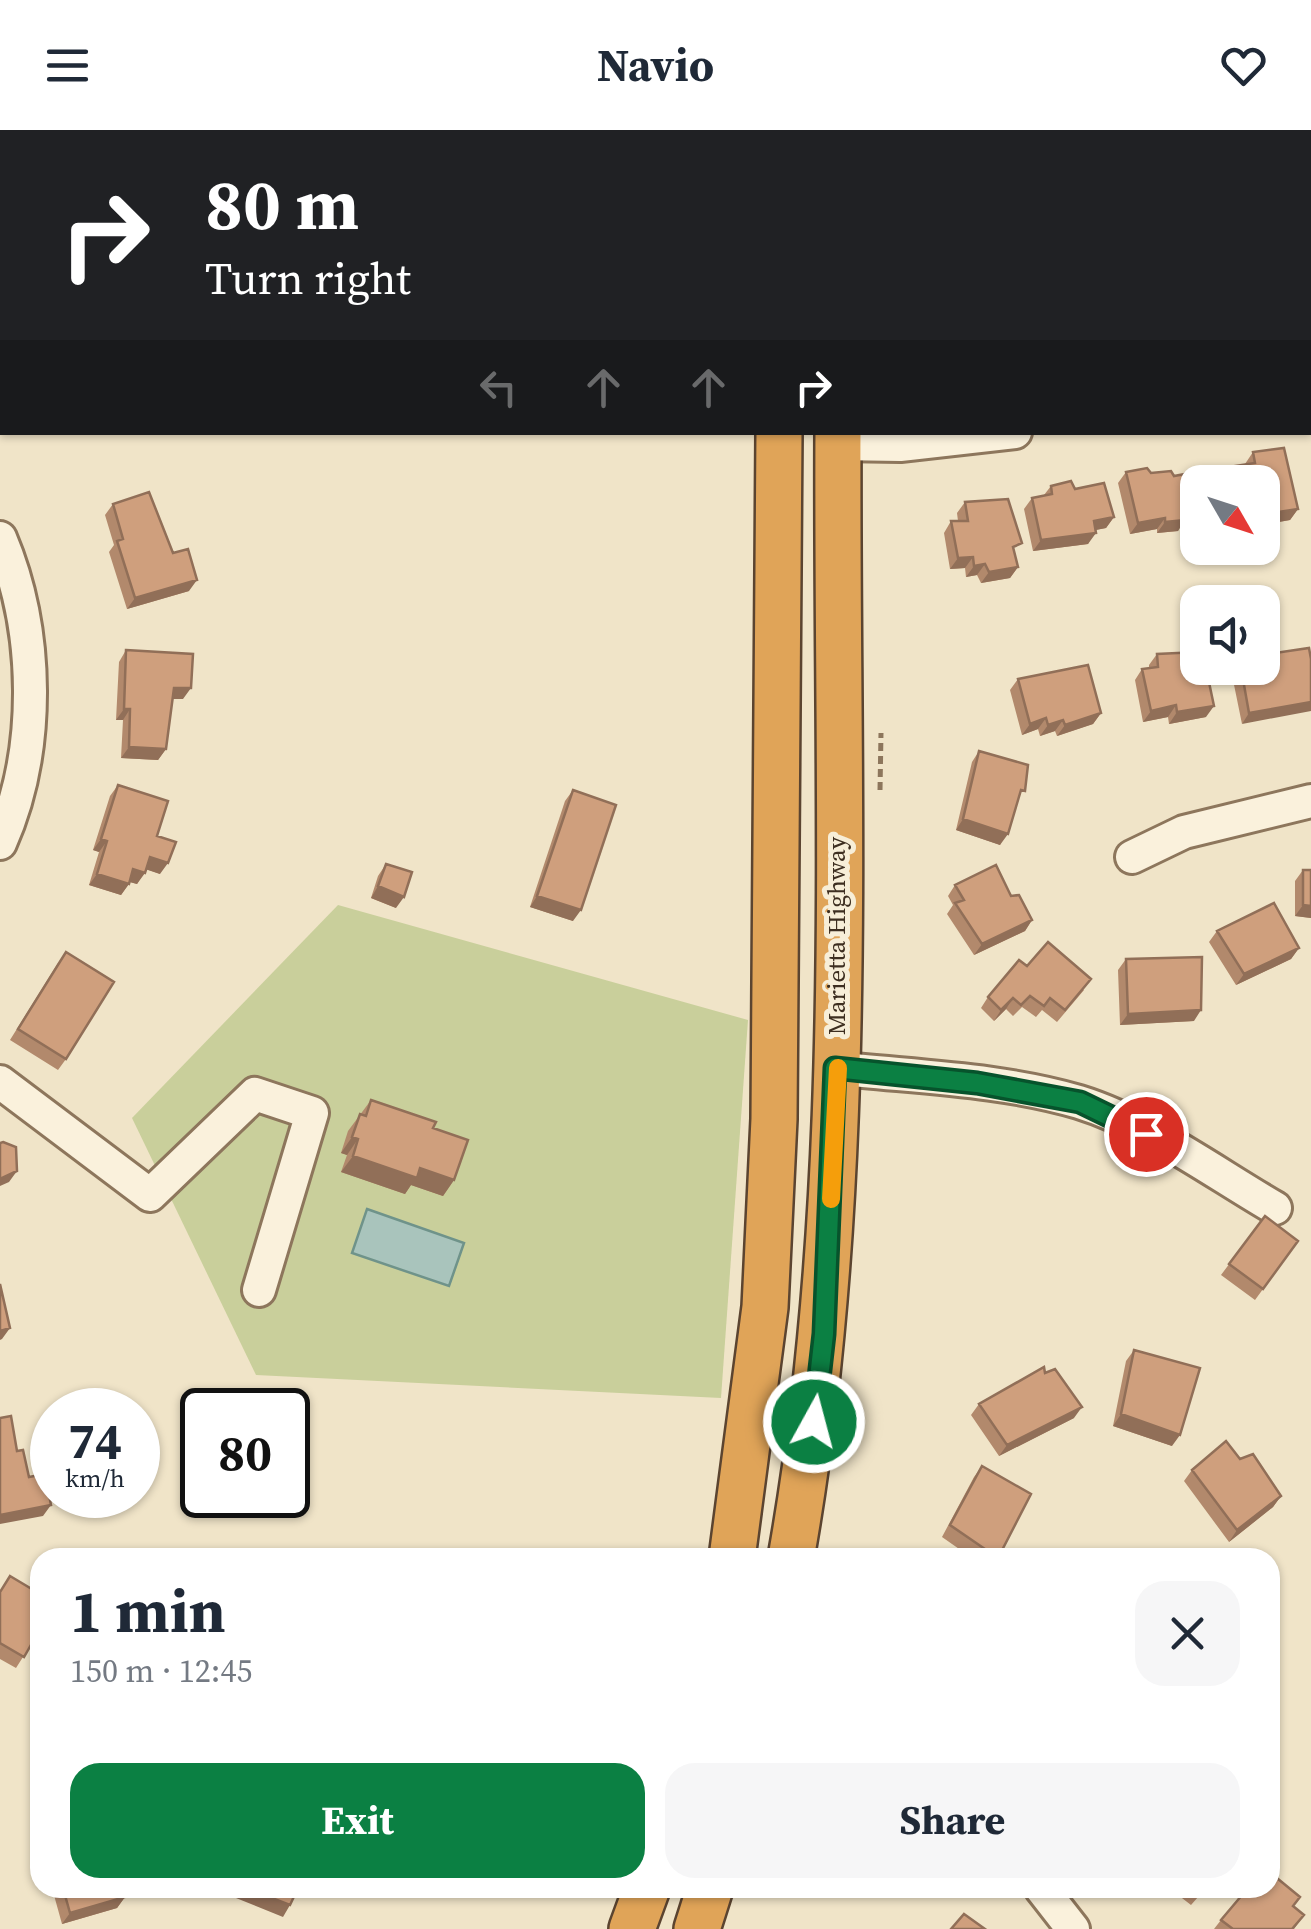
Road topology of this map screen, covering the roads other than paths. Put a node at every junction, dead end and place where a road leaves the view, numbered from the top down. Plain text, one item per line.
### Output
1 (779, 435) edge
2 (988, 435) edge
3 (838, 438) edge
4 (0, 538) edge
5 (1311, 802) edge
6 (0, 843) edge
7 (1132, 857) dead end
8 (835, 1068) junction
9 (0, 1082) edge
10 (1275, 1208) dead end
11 (259, 1290) dead end
12 (733, 1548) edge
13 (792, 1548) edge
14 (643, 1898) edge
15 (707, 1898) edge
16 (1049, 1898) edge
17 (632, 1929) edge
18 (696, 1929) edge
19 (1073, 1929) edge

1 - 12 highway
2 - 3 street
3 - 8 highway, Marietta Highway
4 - 6 street
5 - 7 street
8 - 10 street
8 - 13 highway, Marietta Highway
9 - 11 street
14 - 17 highway
15 - 18 highway
16 - 19 street

